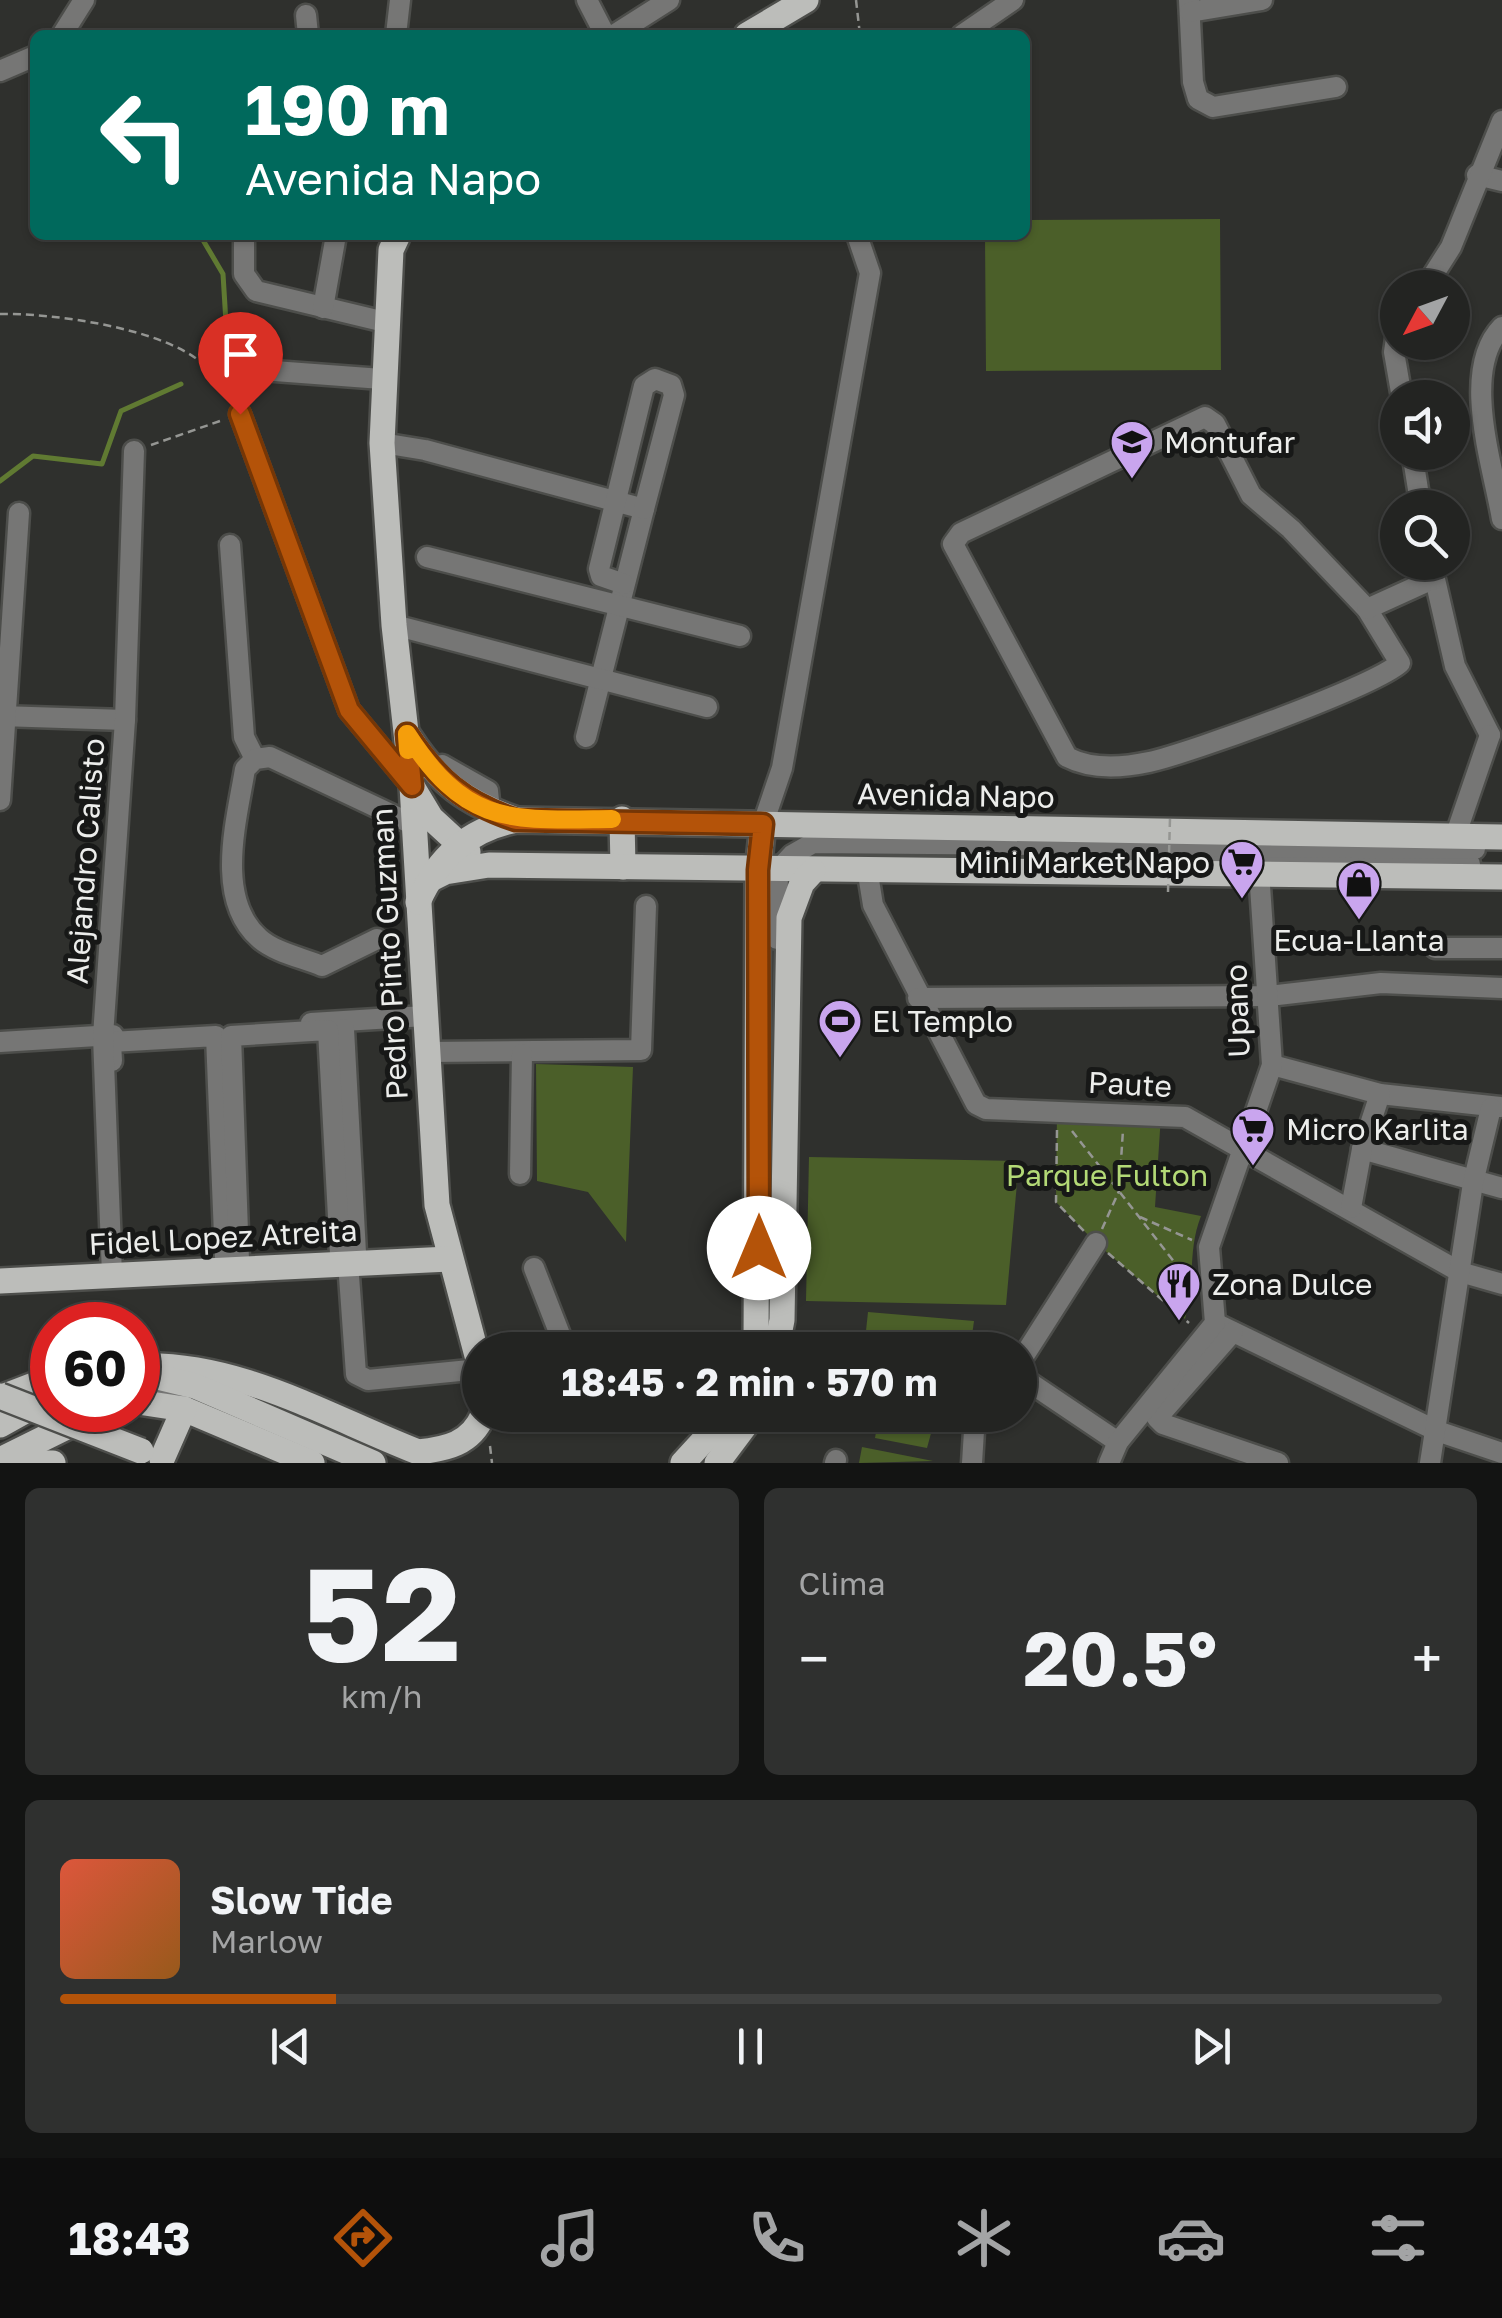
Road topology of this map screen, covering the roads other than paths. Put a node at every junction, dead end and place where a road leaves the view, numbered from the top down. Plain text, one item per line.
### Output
1 (84, 0) edge
2 (400, 0) edge
3 (587, 0) edge
4 (669, 0) edge
5 (806, 0) edge
6 (1014, 0) edge
7 (1262, 0) edge
8 (1189, 6) edge
9 (65, 30) edge
10 (397, 30) edge
11 (603, 30) edge
12 (622, 30) edge
13 (755, 30) edge
14 (969, 30) edge
15 (30, 58) edge
16 (0, 72) edge
17 (1336, 87) dead end
18 (1502, 121) edge
19 (1477, 175) junction
20 (1502, 181) edge
21 (244, 240) edge
22 (335, 240) edge
23 (391, 240) edge
24 (856, 240) edge
25 (1437, 270) edge
26 (323, 308) junction
27 (384, 322) junction
28 (1502, 327) edge
29 (247, 369) dead end
30 (382, 379) junction
31 (240, 414) road end
32 (1493, 415) edge
33 (382, 444) junction
34 (134, 451) road end
35 (608, 499) junction
36 (644, 509) junction
37 (19, 513) dead end
38 (1502, 517) edge
39 (230, 545) dead end
40 (428, 557) dead end
41 (1417, 580) edge
42 (1434, 580) edge
43 (624, 584) junction
44 (618, 607) junction
45 (1367, 609) junction
46 (394, 625) junction
47 (740, 636) dead end
48 (599, 679) junction
49 (707, 707) dead end
50 (2, 716) edge
51 (124, 720) junction
52 (1496, 734) edge
53 (586, 737) dead end
54 (255, 759) junction
55 (421, 778) junction
56 (0, 800) edge
57 (622, 819) junction
58 (516, 820) junction
59 (763, 824) junction
60 (414, 825) junction
61 (1455, 837) junction
62 (1502, 838) edge
63 (458, 844) junction
64 (1502, 849) edge
65 (489, 865) junction
66 (1502, 865) edge
67 (623, 867) junction
68 (867, 868) junction
69 (768, 870) junction
70 (814, 871) junction
71 (1259, 871) junction
72 (1502, 877) edge
73 (431, 879) junction
74 (418, 902) junction
75 (646, 906) dead end
76 (376, 939) dead end
77 (1435, 948) dead end
78 (1502, 948) edge
79 (1502, 988) edge
80 (1268, 996) junction
81 (918, 998) junction
82 (425, 1016) junction
83 (340, 1026) junction
84 (224, 1028) junction
85 (102, 1036) junction
86 (0, 1042) edge
87 (427, 1052) junction
88 (522, 1054) junction
89 (1272, 1065) junction
90 (1380, 1094) junction
91 (1496, 1107) edge
92 (1245, 1149) junction
93 (1362, 1149) junction
94 (520, 1174) dead end
95 (1473, 1182) junction
96 (1502, 1188) edge
97 (1351, 1208) junction
98 (1096, 1243) road end
99 (348, 1257) junction
100 (449, 1258) junction
101 (232, 1263) junction
102 (534, 1268) dead end
103 (116, 1272) junction
104 (1460, 1272) junction
105 (0, 1281) edge
106 (1502, 1284) edge
107 (1217, 1331) junction
108 (470, 1332) edge
109 (559, 1332) edge
110 (756, 1332) edge
111 (767, 1332) edge
112 (780, 1332) edge
113 (1037, 1335) edge
114 (160, 1367) edge
115 (462, 1370) edge
116 (160, 1377) edge
117 (30, 1386) edge
118 (160, 1387) edge
119 (1037, 1387) edge
120 (0, 1397) edge
121 (160, 1405) edge
122 (30, 1409) edge
123 (184, 1409) junction
124 (30, 1419) edge
125 (0, 1426) edge
126 (1437, 1431) junction
127 (59, 1432) edge
128 (472, 1432) edge
129 (711, 1432) edge
130 (727, 1432) edge
131 (741, 1432) edge
132 (974, 1432) edge
133 (0, 1435) edge
134 (1118, 1442) junction
135 (1502, 1454) edge
136 (158, 1458) edge
137 (3, 1461) edge
138 (52, 1463) edge
139 (312, 1463) edge
140 (358, 1463) edge
141 (373, 1463) edge
142 (683, 1463) edge
143 (702, 1463) edge
144 (716, 1463) edge
145 (972, 1463) edge
146 (1109, 1463) edge
147 (1278, 1463) edge
148 (1430, 1463) edge

1 - 9 street
2 - 10 street
3 - 11 street
4 - 12 street
5 - 13 main road
6 - 14 street
7 - 8 street
8 - 17 street
15 - 16 street
18 - 19 street
19 - 20 street
19 - 25 street
21 - 26 street
22 - 26 street
23 - 27 main road
24 - 59 street
26 - 27 street
27 - 30 main road
28 - 32 street
29 - 30 street
30 - 33 main road
31 - 55 street
32 - 38 street
33 - 35 street
33 - 46 main road
34 - 51 street, Alejandro Calisto
35 - 36 street
35 - 36 street
35 - 43 street
36 - 43 street
37 - 50 street
39 - 54 street
40 - 44 street
41 - 45 street
42 - 52 street
43 - 44 street
44 - 47 street
44 - 48 street
45 - 45 street
46 - 48 street
46 - 55 main road
48 - 49 street
48 - 53 street
50 - 51 street
50 - 56 street
51 - 85 street, Alejandro Calisto
52 - 61 street
54 - 60 street
54 - 76 street
55 - 58 main road
55 - 60 main road, Pedro Pinto Guzman
55 - 63 main road
57 - 58 main road, Avenida Napo
57 - 59 main road, Avenida Napo
57 - 67 main road
58 - 63 main road, Avenida Napo
59 - 61 main road, Avenida Napo
59 - 69 main road
60 - 74 main road, Pedro Pinto Guzman
61 - 62 main road, Avenida Napo
63 - 65 main road
63 - 73 main road, Avenida Napo
64 - 69 street
65 - 67 main road
65 - 73 main road
66 - 70 street
67 - 69 main road
68 - 70 main road
68 - 71 main road
68 - 81 street, Paute
69 - 70 main road
69 - 110 main road
69 - 111 street
70 - 112 main road
71 - 72 main road
71 - 80 street, Upano
73 - 74 main road, Avenida Napo
74 - 82 main road, Pedro Pinto Guzman
75 - 88 street
77 - 78 street
79 - 80 street
80 - 81 street
80 - 89 street, Upano
81 - 92 street, Paute
82 - 83 street
82 - 87 main road, Pedro Pinto Guzman
83 - 84 street
83 - 99 street
84 - 85 street
84 - 101 street
85 - 86 street
85 - 103 street, Alejandro Calisto
87 - 88 street
87 - 100 main road, Pedro Pinto Guzman
88 - 94 street
89 - 90 street
89 - 92 street, Upano
90 - 91 street
90 - 93 street
91 - 95 street
92 - 97 street, Paute
92 - 107 street, Upano
93 - 95 street
93 - 97 street
95 - 96 street
95 - 104 street
97 - 104 street, Paute
98 - 113 street
99 - 100 main road, Fidel Lopez Atreita
99 - 101 main road, Fidel Lopez Atreita
99 - 101 street
99 - 115 street
100 - 108 main road, Pedro Pinto Guzman
101 - 103 main road, Fidel Lopez Atreita
101 - 103 street
102 - 109 street
103 - 105 main road, Fidel Lopez Atreita
104 - 106 street, Paute
104 - 126 street
107 - 126 street
107 - 134 street
107 - 147 street
114 - 128 main road
116 - 141 main road
117 - 120 main road
118 - 140 street
119 - 134 street
120 - 136 main road, bridge
121 - 123 main road
122 - 125 main road
123 - 136 main road
123 - 139 main road
124 - 133 street
126 - 135 street
126 - 148 street
127 - 137 main road
129 - 142 main road
130 - 143 street
131 - 144 main road
132 - 145 street
134 - 146 street
137 - 138 main road

